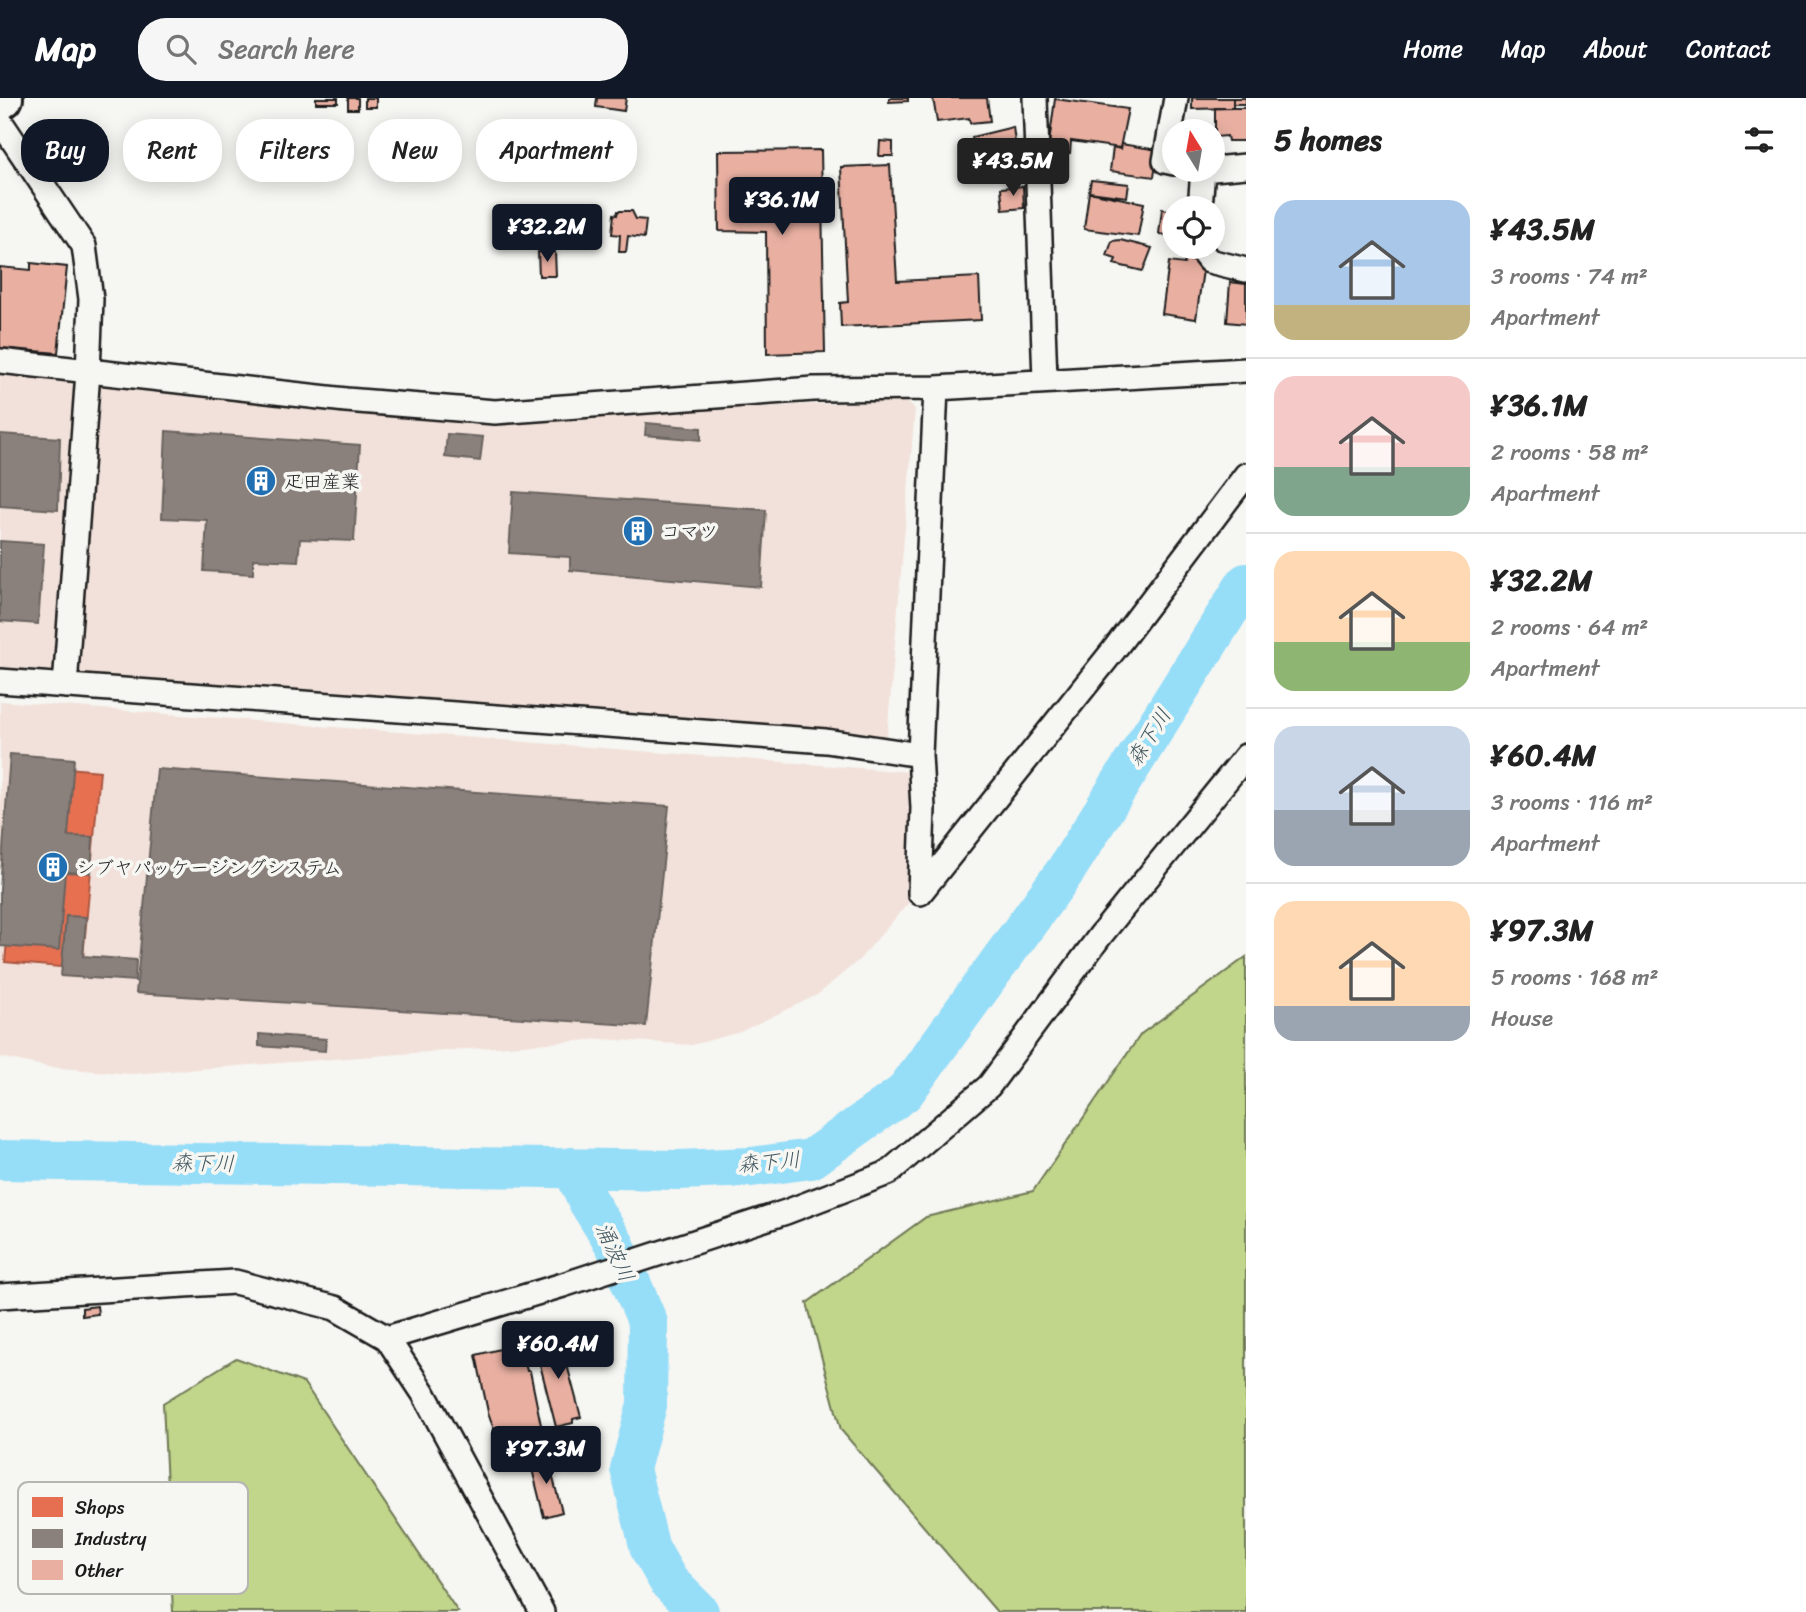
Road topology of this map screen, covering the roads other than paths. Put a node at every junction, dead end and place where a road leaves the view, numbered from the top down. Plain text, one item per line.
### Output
1 (1035, 98) edge
2 (1176, 98) edge
3 (1172, 119) edge
4 (0, 121) edge
5 (1246, 166) edge
6 (1225, 168) edge
7 (1207, 259) edge
8 (1246, 270) edge
9 (0, 361) edge
10 (1246, 370) edge
11 (88, 372) junction
12 (1045, 380) junction
13 (936, 388) junction
14 (1246, 475) edge
15 (0, 681) edge
16 (65, 686) junction
17 (920, 755) junction
18 (1246, 755) edge
19 (0, 1296) edge
20 (387, 1338) junction
21 (542, 1612) edge

1 - 12 street
2 - 3 street
4 - 11 street
5 - 6 street
7 - 8 street
9 - 11 street
10 - 12 street
11 - 13 street
11 - 16 street
12 - 13 street
13 - 17 street
14 - 17 street
15 - 16 street
16 - 17 street
18 - 20 street
19 - 20 street
20 - 21 street

